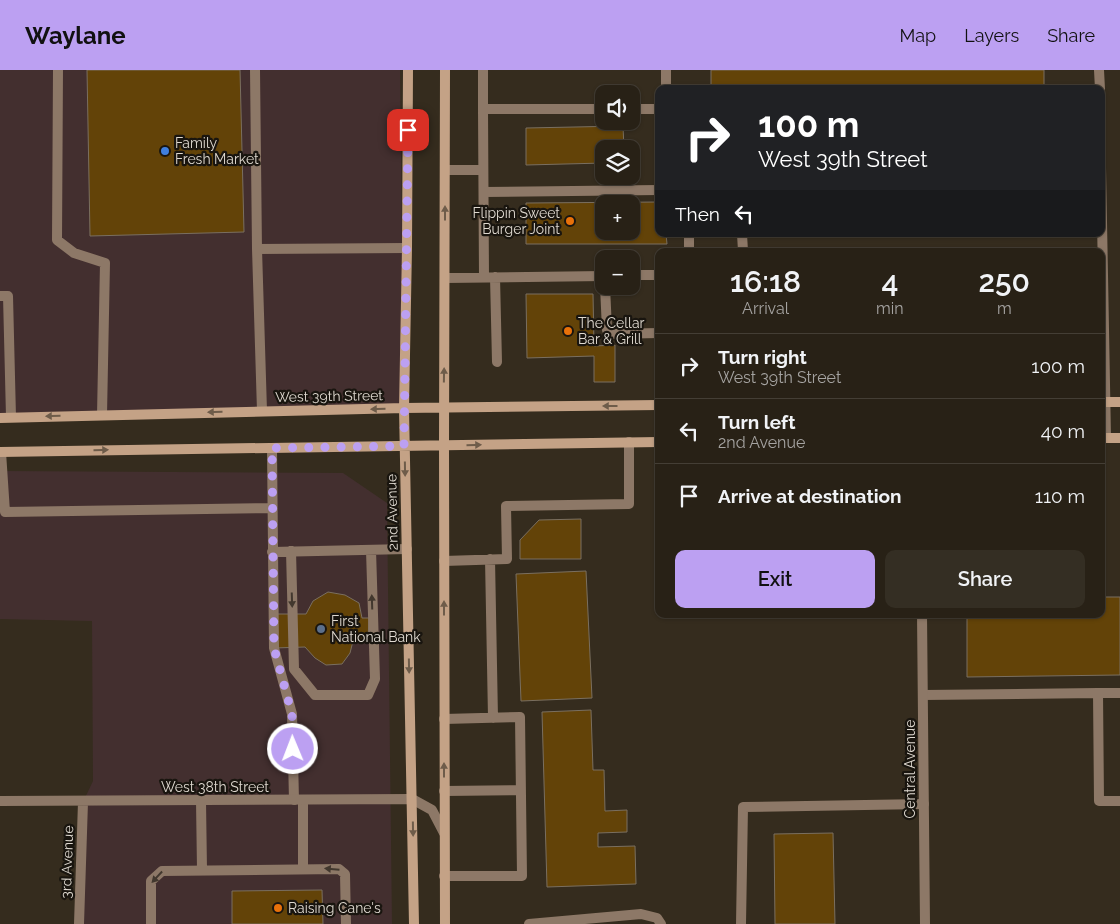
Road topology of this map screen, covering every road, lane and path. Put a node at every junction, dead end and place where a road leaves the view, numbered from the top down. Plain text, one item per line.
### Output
1 (58, 70) edge
2 (255, 70) edge
3 (408, 70) edge
4 (446, 70) edge
5 (483, 70) edge
6 (666, 70) edge
7 (1100, 70) edge
8 (666, 85) edge
9 (1100, 85) edge
10 (595, 109) edge
11 (640, 109) edge
12 (655, 109) edge
13 (483, 110) junction
14 (445, 170) junction
15 (484, 170) junction
16 (655, 190) edge
17 (484, 192) junction
18 (407, 248) junction
19 (257, 249) junction
20 (655, 275) edge
21 (595, 276) edge
22 (640, 276) edge
23 (495, 277) junction
24 (445, 278) junction
25 (484, 278) junction
26 (605, 295) edge
27 (0, 296) edge
28 (655, 333) edge
29 (497, 362) dead end
30 (1105, 402) edge
31 (1120, 402) edge
32 (655, 405) edge
33 (404, 408) junction
34 (444, 408) junction
35 (262, 411) junction
36 (102, 415) junction
37 (5, 418) edge
38 (1105, 438) edge
39 (1120, 438) edge
40 (629, 442) junction
41 (655, 442) edge
42 (444, 445) junction
43 (404, 446) junction
44 (272, 448) junction
45 (1, 452) edge
46 (272, 508) junction
47 (407, 549) junction
48 (371, 550) junction
49 (291, 551) junction
50 (272, 552) junction
51 (490, 559) junction
52 (444, 561) junction
53 (922, 618) edge
54 (1120, 693) edge
55 (1098, 694) junction
56 (923, 695) junction
57 (493, 718) junction
58 (444, 719) junction
59 (521, 790) junction
60 (444, 791) junction
61 (412, 799) junction
62 (299, 800) junction
63 (0, 801) edge
64 (202, 801) junction
65 (83, 802) junction
66 (1120, 802) edge
67 (924, 804) junction
68 (444, 833) junction
69 (303, 868) junction
70 (202, 870) junction
71 (444, 876) junction
72 (79, 924) edge
73 (151, 924) edge
74 (346, 924) edge
75 (414, 924) edge
76 (445, 924) edge
77 (529, 924) edge
78 (661, 924) edge
79 (741, 924) edge
80 (925, 924) edge

1 - 36 street
2 - 19 street
3 - 18 main road, 2nd Avenue
4 - 14 main road
5 - 13 street
6 - 8 street
7 - 9 street
10 - 13 street
11 - 12 street
13 - 15 street
14 - 15 street
24 -> 14 main road
15 - 17 street
16 - 17 street
17 - 25 street
18 - 19 street
18 - 33 main road, 2nd Avenue
19 - 35 street
20 - 22 street
21 - 23 street
23 - 25 street
23 - 29 street
24 - 25 street
34 -> 24 main road
26 - 28 street
27 - 37 street
30 - 31 main road
32 -> 34 main road, West 39th Street
33 - 34 main road, West 39th Street
33 -> 35 main road, West 39th Street
33 - 43 main road, 2nd Avenue
34 - 42 main road
35 -> 36 main road, West 39th Street
36 -> 37 main road, West 39th Street
38 - 39 main road
40 - 41 main road
42 -> 40 main road
40 - 51 street
42 - 43 main road
42 - 52 main road
43 - 44 main road
43 -> 47 main road, 2nd Avenue
45 -> 44 main road
44 - 46 street
45 - 46 street
46 - 50 street
47 - 48 street
47 -> 61 main road, 2nd Avenue
48 - 49 street
49 -> 48 street
49 - 50 street
50 - 62 street
51 - 52 street
51 - 57 street
58 -> 52 main road
53 - 56 street, Central Avenue
54 - 55 street
55 - 56 street
55 - 66 street
56 - 67 street, Central Avenue
57 - 58 street
57 - 59 street
60 -> 58 main road
59 - 60 street
59 - 71 street
60 - 68 main road
61 - 62 street, West 38th Street
61 - 68 street
61 -> 75 main road, 2nd Avenue
62 - 64 street, West 38th Street
62 - 69 street
63 - 65 street, West 38th Street
64 - 65 street, West 38th Street
64 - 70 street
65 - 72 street, 3rd Avenue
67 - 79 street
67 - 80 street, Central Avenue
68 - 71 main road
69 - 70 street
74 -> 69 street
70 -> 73 street
71 - 76 main road
77 - 78 street

